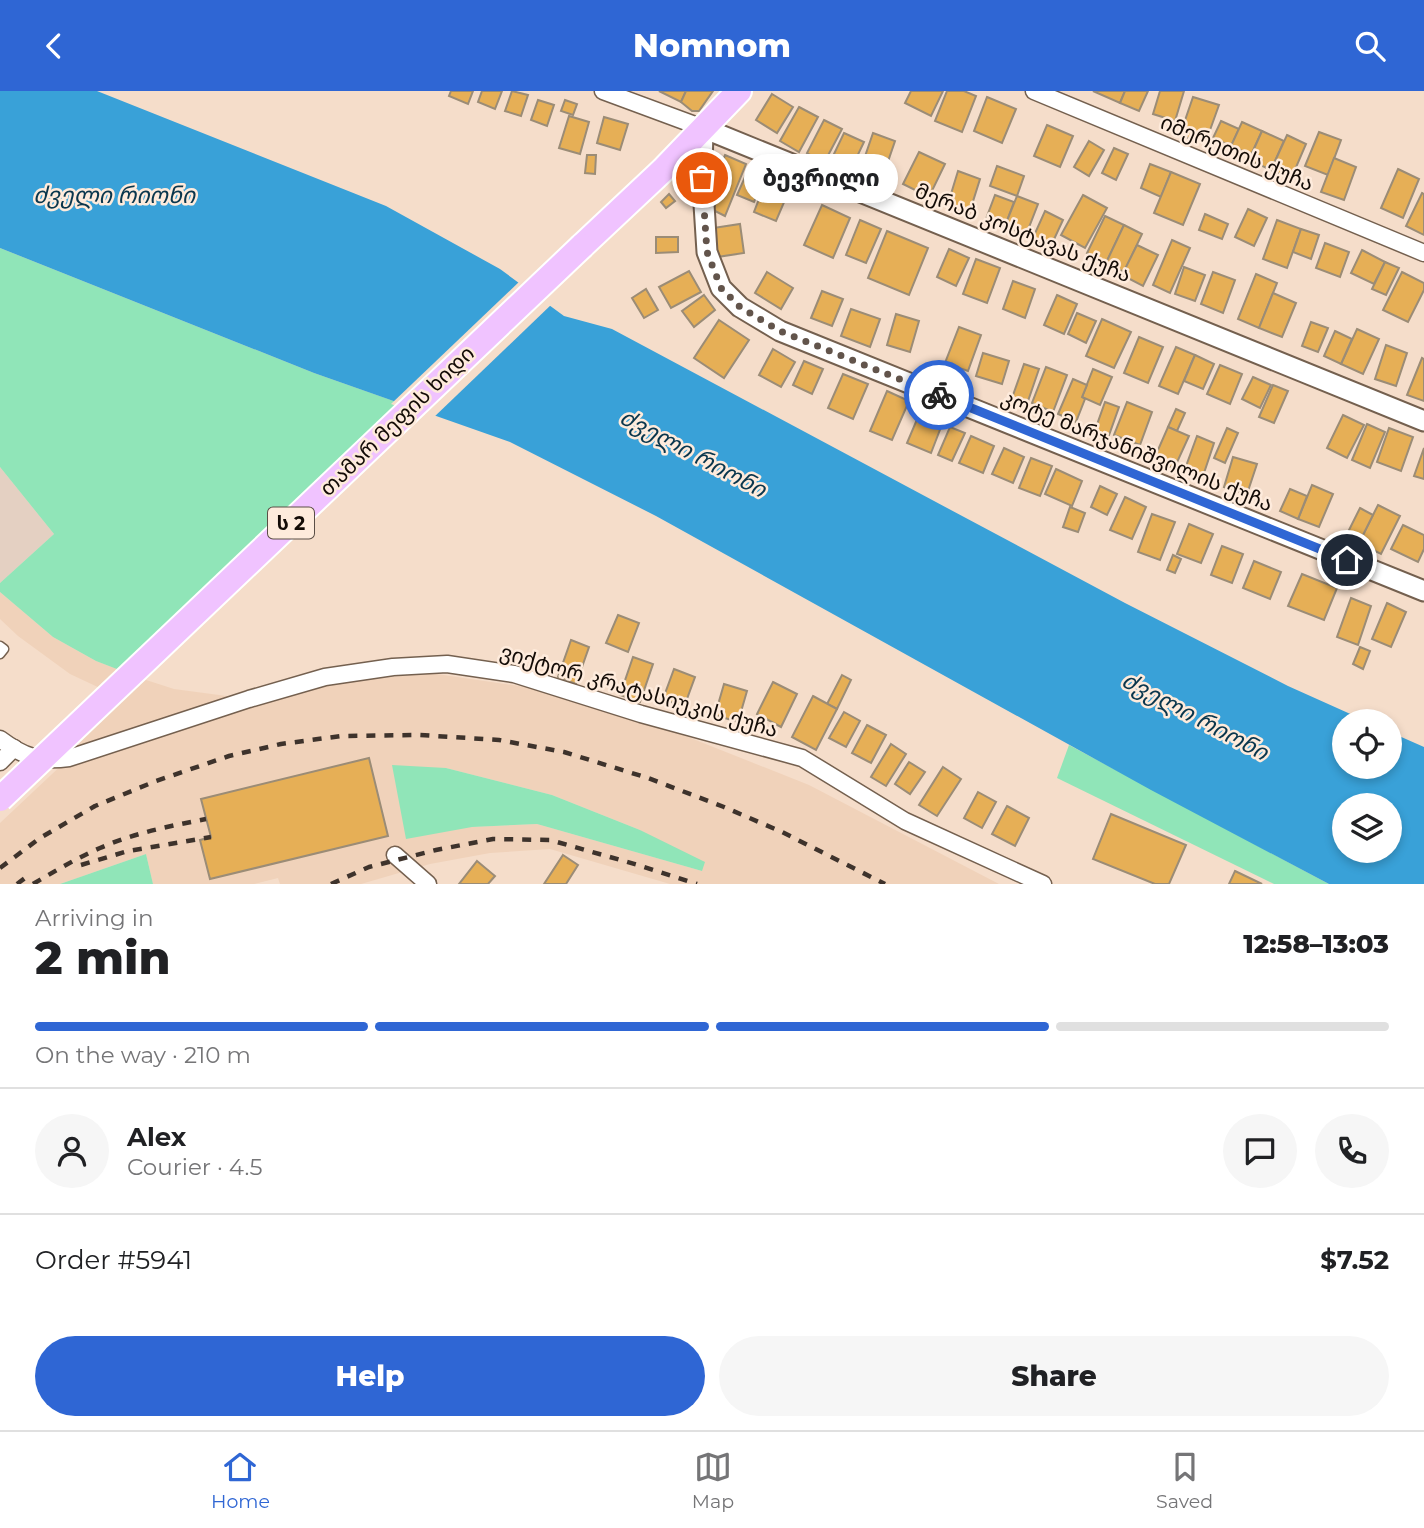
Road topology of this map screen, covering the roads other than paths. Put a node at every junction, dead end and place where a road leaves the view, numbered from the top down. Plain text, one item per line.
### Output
1 (603, 91) edge
2 (740, 91) edge
3 (1034, 91) edge
4 (703, 128) junction
5 (663, 170) junction
6 (702, 178) junction
7 (1424, 254) edge
8 (1424, 421) edge
9 (1424, 591) edge
10 (0, 646) edge
11 (0, 654) edge
12 (0, 739) edge
13 (14, 748) junction
14 (0, 762) edge
15 (0, 799) edge
16 (395, 855) dead end
17 (428, 884) edge
18 (1043, 884) edge

1 - 4 street, მერაბ კოსტავას ქუჩა
2 - 4 highway, ს 2
3 - 7 street, იმერეთის ქუჩა
4 - 5 highway, ს 2
4 - 6 street, კოტე მარჯანიშვილის ქუჩა
4 - 8 street, მერაბ კოსტავას ქუჩა
5 - 6 street
5 - 15 highway, თამარ მეფის ხიდი / ს 2, bridge
6 - 9 street, კოტე მარჯანიშვილის ქუჩა
10 - 11 lane
12 - 13 street, ვიქტორ კრატასიუკის ქუჩა
13 - 14 street
13 - 18 street, ვიქტორ კრატასიუკის ქუჩა
16 - 17 street

